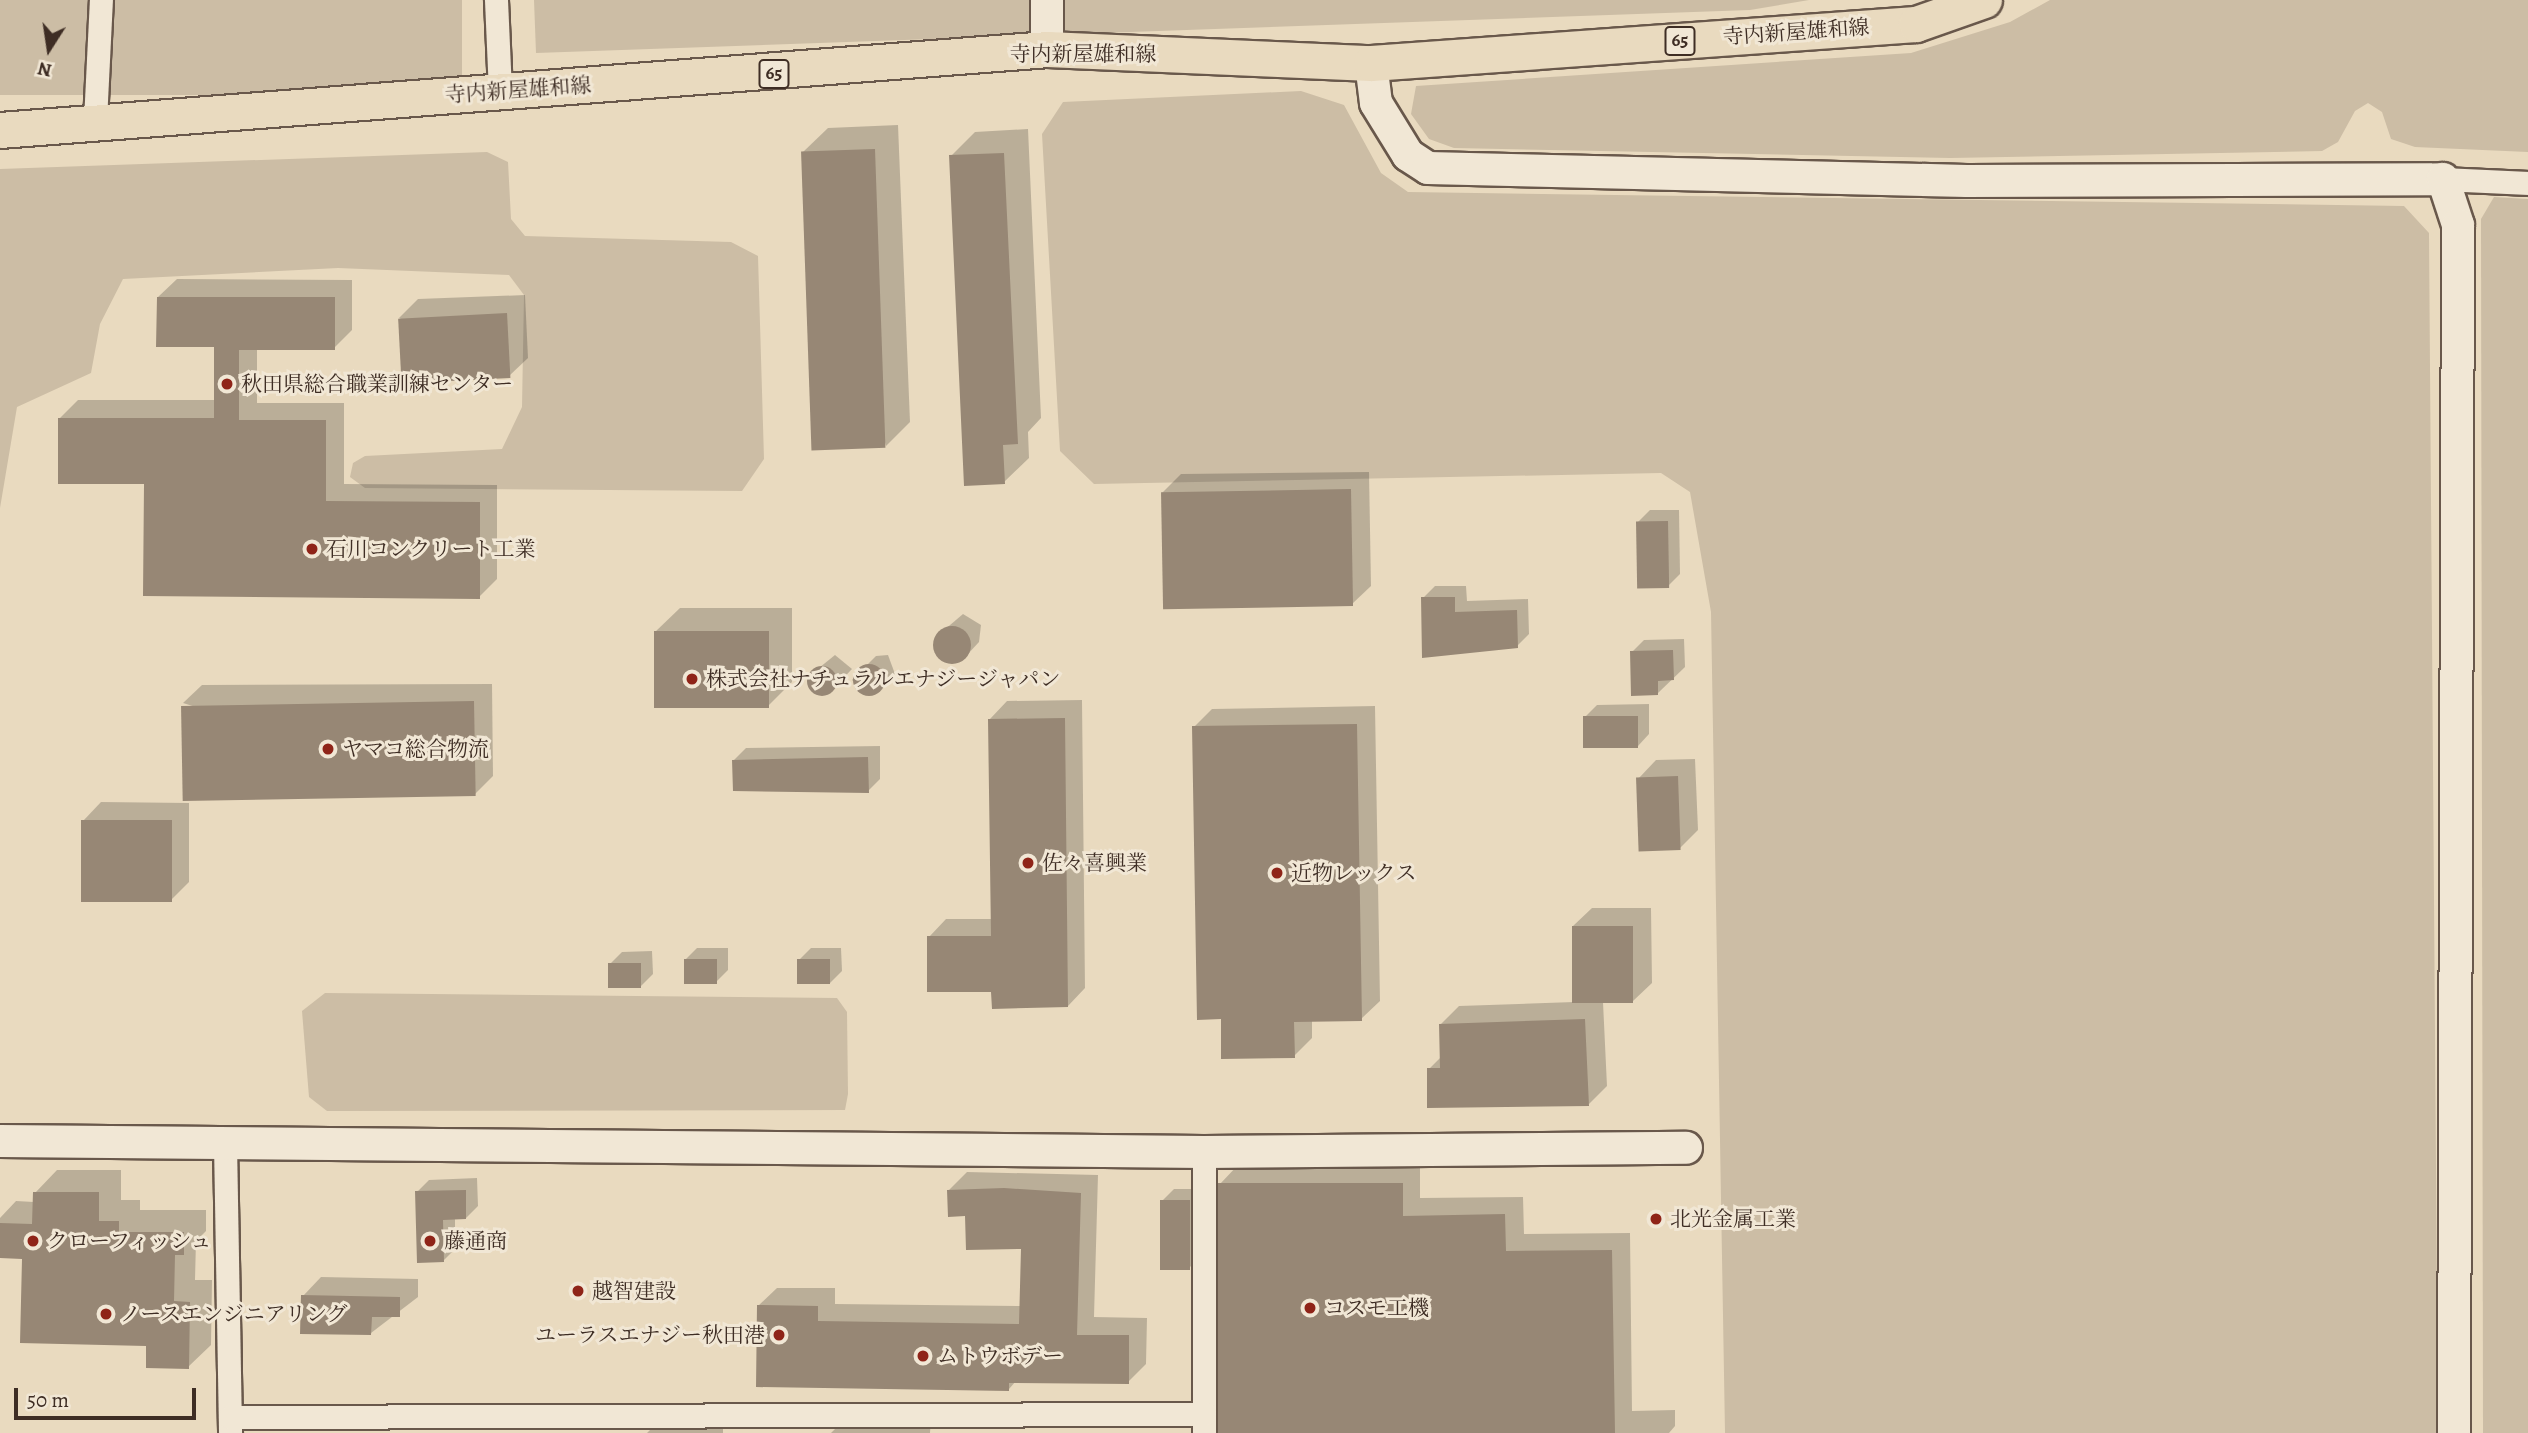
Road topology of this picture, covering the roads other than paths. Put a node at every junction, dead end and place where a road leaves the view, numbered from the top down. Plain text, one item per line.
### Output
1 (102, 0) edge
2 (496, 0) edge
3 (1047, 0) edge
4 (1984, 0) edge
5 (1047, 49) junction
6 (1371, 62) junction
7 (500, 90) junction
8 (0, 120) edge
9 (95, 121) junction
10 (0, 130) edge
11 (2443, 179) junction
12 (2528, 183) edge
13 (0, 1141) edge
14 (225, 1143) junction
15 (1686, 1148) dead end
16 (1204, 1152) junction
17 (1204, 1423) edge
18 (230, 1425) edge
19 (2455, 1433) edge

1 - 9 street
2 - 7 street
3 - 5 street
4 - 6 main road, 寺内新屋雄和線 / 65
5 - 6 main road, 寺内新屋雄和線 / 65
5 - 7 main road, 寺内新屋雄和線 / 65
6 - 11 street
7 - 9 main road, 寺内新屋雄和線 / 65
8 - 9 main road, 寺内新屋雄和線 / 65
9 - 10 main road, 寺内新屋雄和線 / 65
11 - 12 street
11 - 19 street
13 - 14 street
14 - 16 street
14 - 18 street
15 - 16 street
16 - 17 street
17 - 18 street

